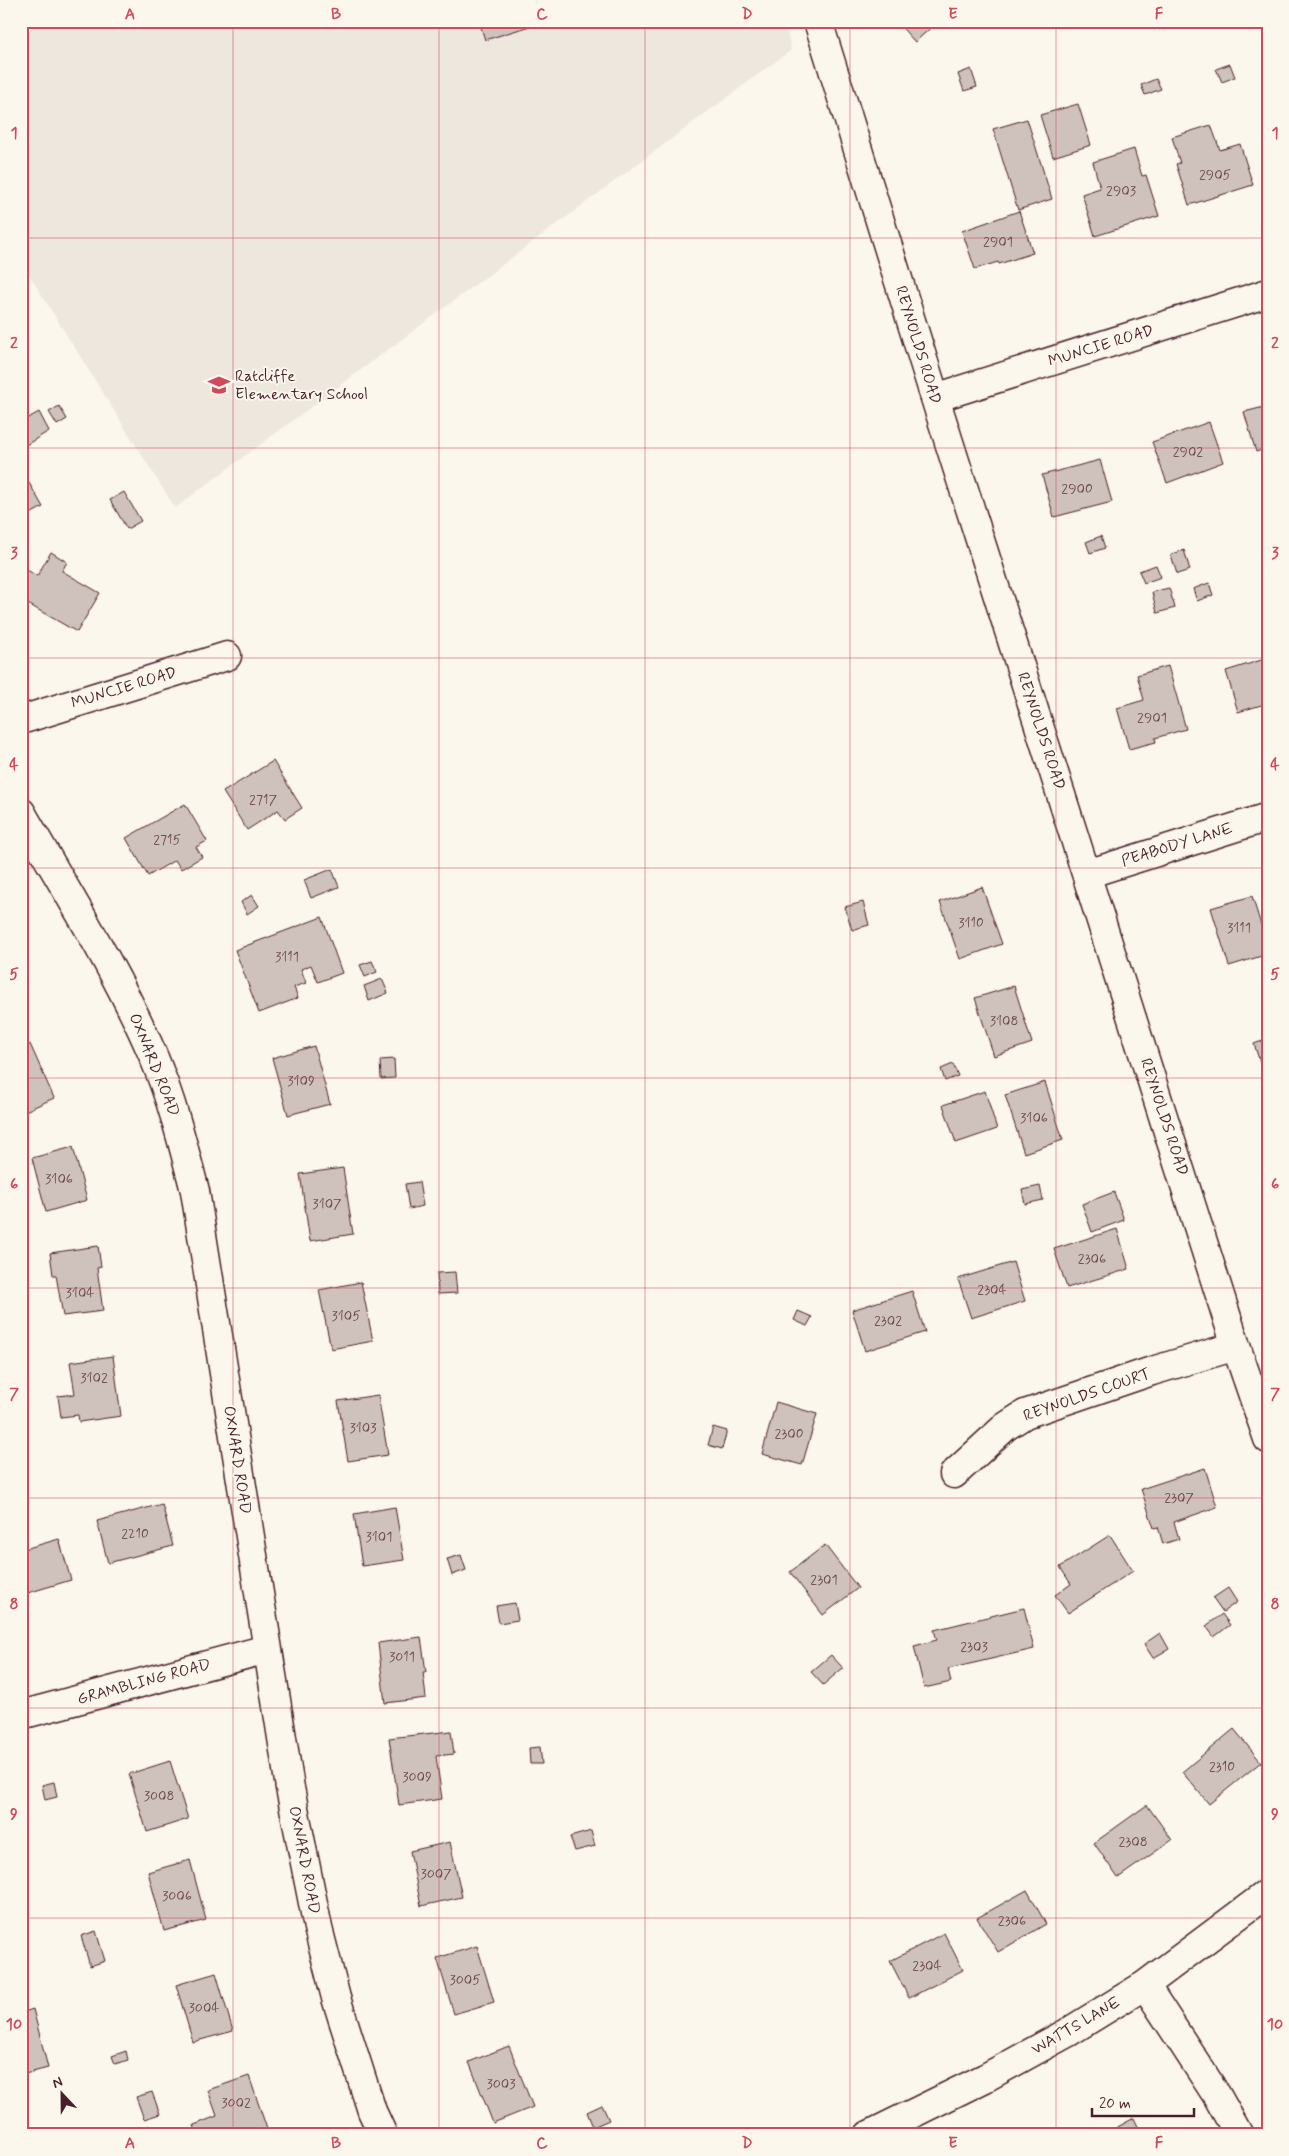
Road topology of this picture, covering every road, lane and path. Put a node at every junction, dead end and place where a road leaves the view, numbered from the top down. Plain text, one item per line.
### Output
1 (818, 21) edge
2 (1268, 293) edge
3 (935, 398) junction
4 (227, 656) dead end
5 (21, 720) edge
6 (21, 812) edge
7 (1268, 817) edge
8 (1087, 874) junction
9 (1236, 1346) junction
10 (1268, 1439) edge
11 (954, 1474) dead end
12 (267, 1649) junction
13 (21, 1715) edge
14 (1268, 1893) edge
15 (1145, 1986) junction
16 (382, 2135) edge
17 (869, 2135) edge
18 (1239, 2135) edge

1 - 3 street, REYNOLDS ROAD
2 - 3 street, MUNCIE ROAD
3 - 8 street, REYNOLDS ROAD
4 - 5 street, MUNCIE ROAD
6 - 12 street, OXNARD ROAD
7 - 8 street, PEABODY LANE
8 - 9 street, REYNOLDS ROAD
9 - 10 street, REYNOLDS ROAD
9 - 11 street, REYNOLDS COURT
12 - 13 street, GRAMBLING ROAD
12 - 16 street, OXNARD ROAD
14 - 15 street, WATTS LANE
15 - 17 street, WATTS LANE
15 - 18 street

